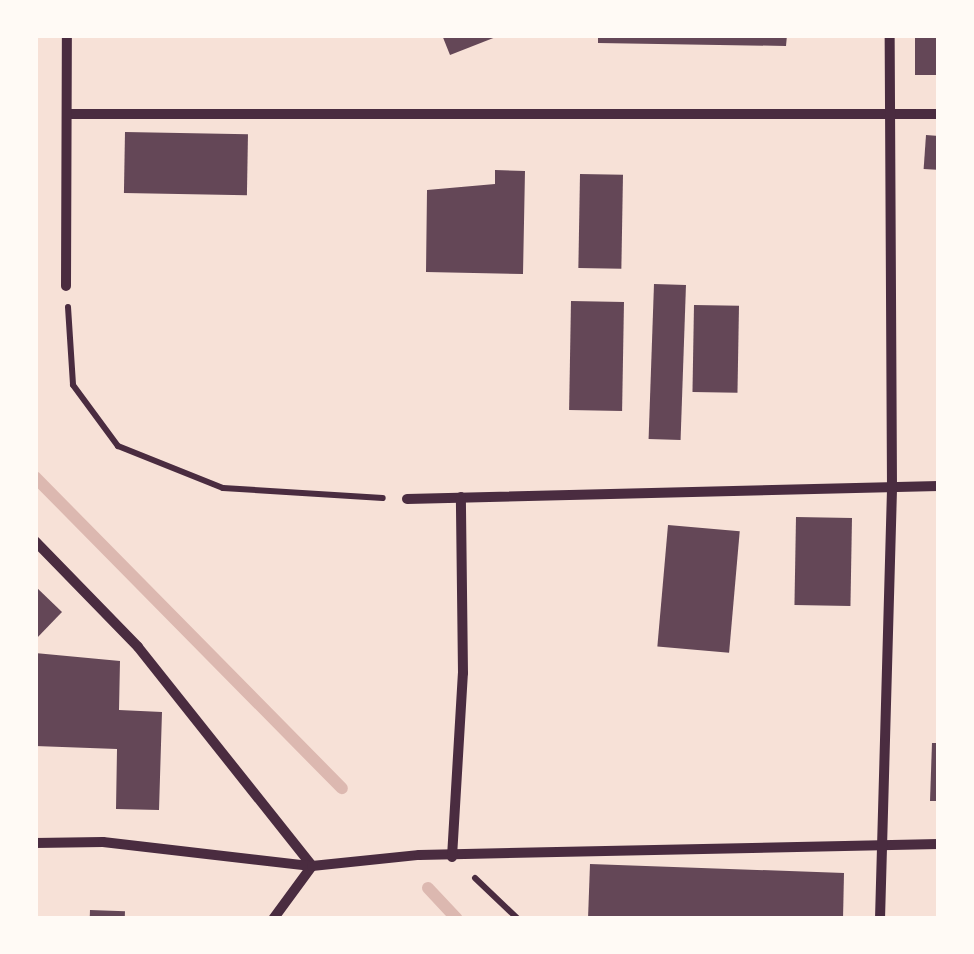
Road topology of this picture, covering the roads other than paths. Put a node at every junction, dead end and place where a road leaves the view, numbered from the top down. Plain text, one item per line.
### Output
1 (67, 35) edge
2 (890, 35) edge
3 (69, 114) junction
4 (892, 114) junction
5 (939, 114) edge
6 (66, 286) road end
7 (892, 486) junction
8 (939, 486) edge
9 (461, 496) junction
10 (407, 499) road end
11 (35, 541) edge
12 (35, 844) edge
13 (877, 844) junction
14 (939, 844) edge
15 (452, 857) junction
16 (312, 866) junction
17 (273, 919) edge
18 (880, 919) edge

1 - 3 street
2 - 4 street
3 - 4 street
3 - 6 street
4 - 5 street
4 - 7 street
7 - 8 street
7 - 9 street
7 - 13 street
9 - 10 street
9 - 15 street
11 - 16 street
12 - 16 street
13 - 14 street
13 - 15 street
13 - 18 street
15 - 16 street
16 - 17 street

